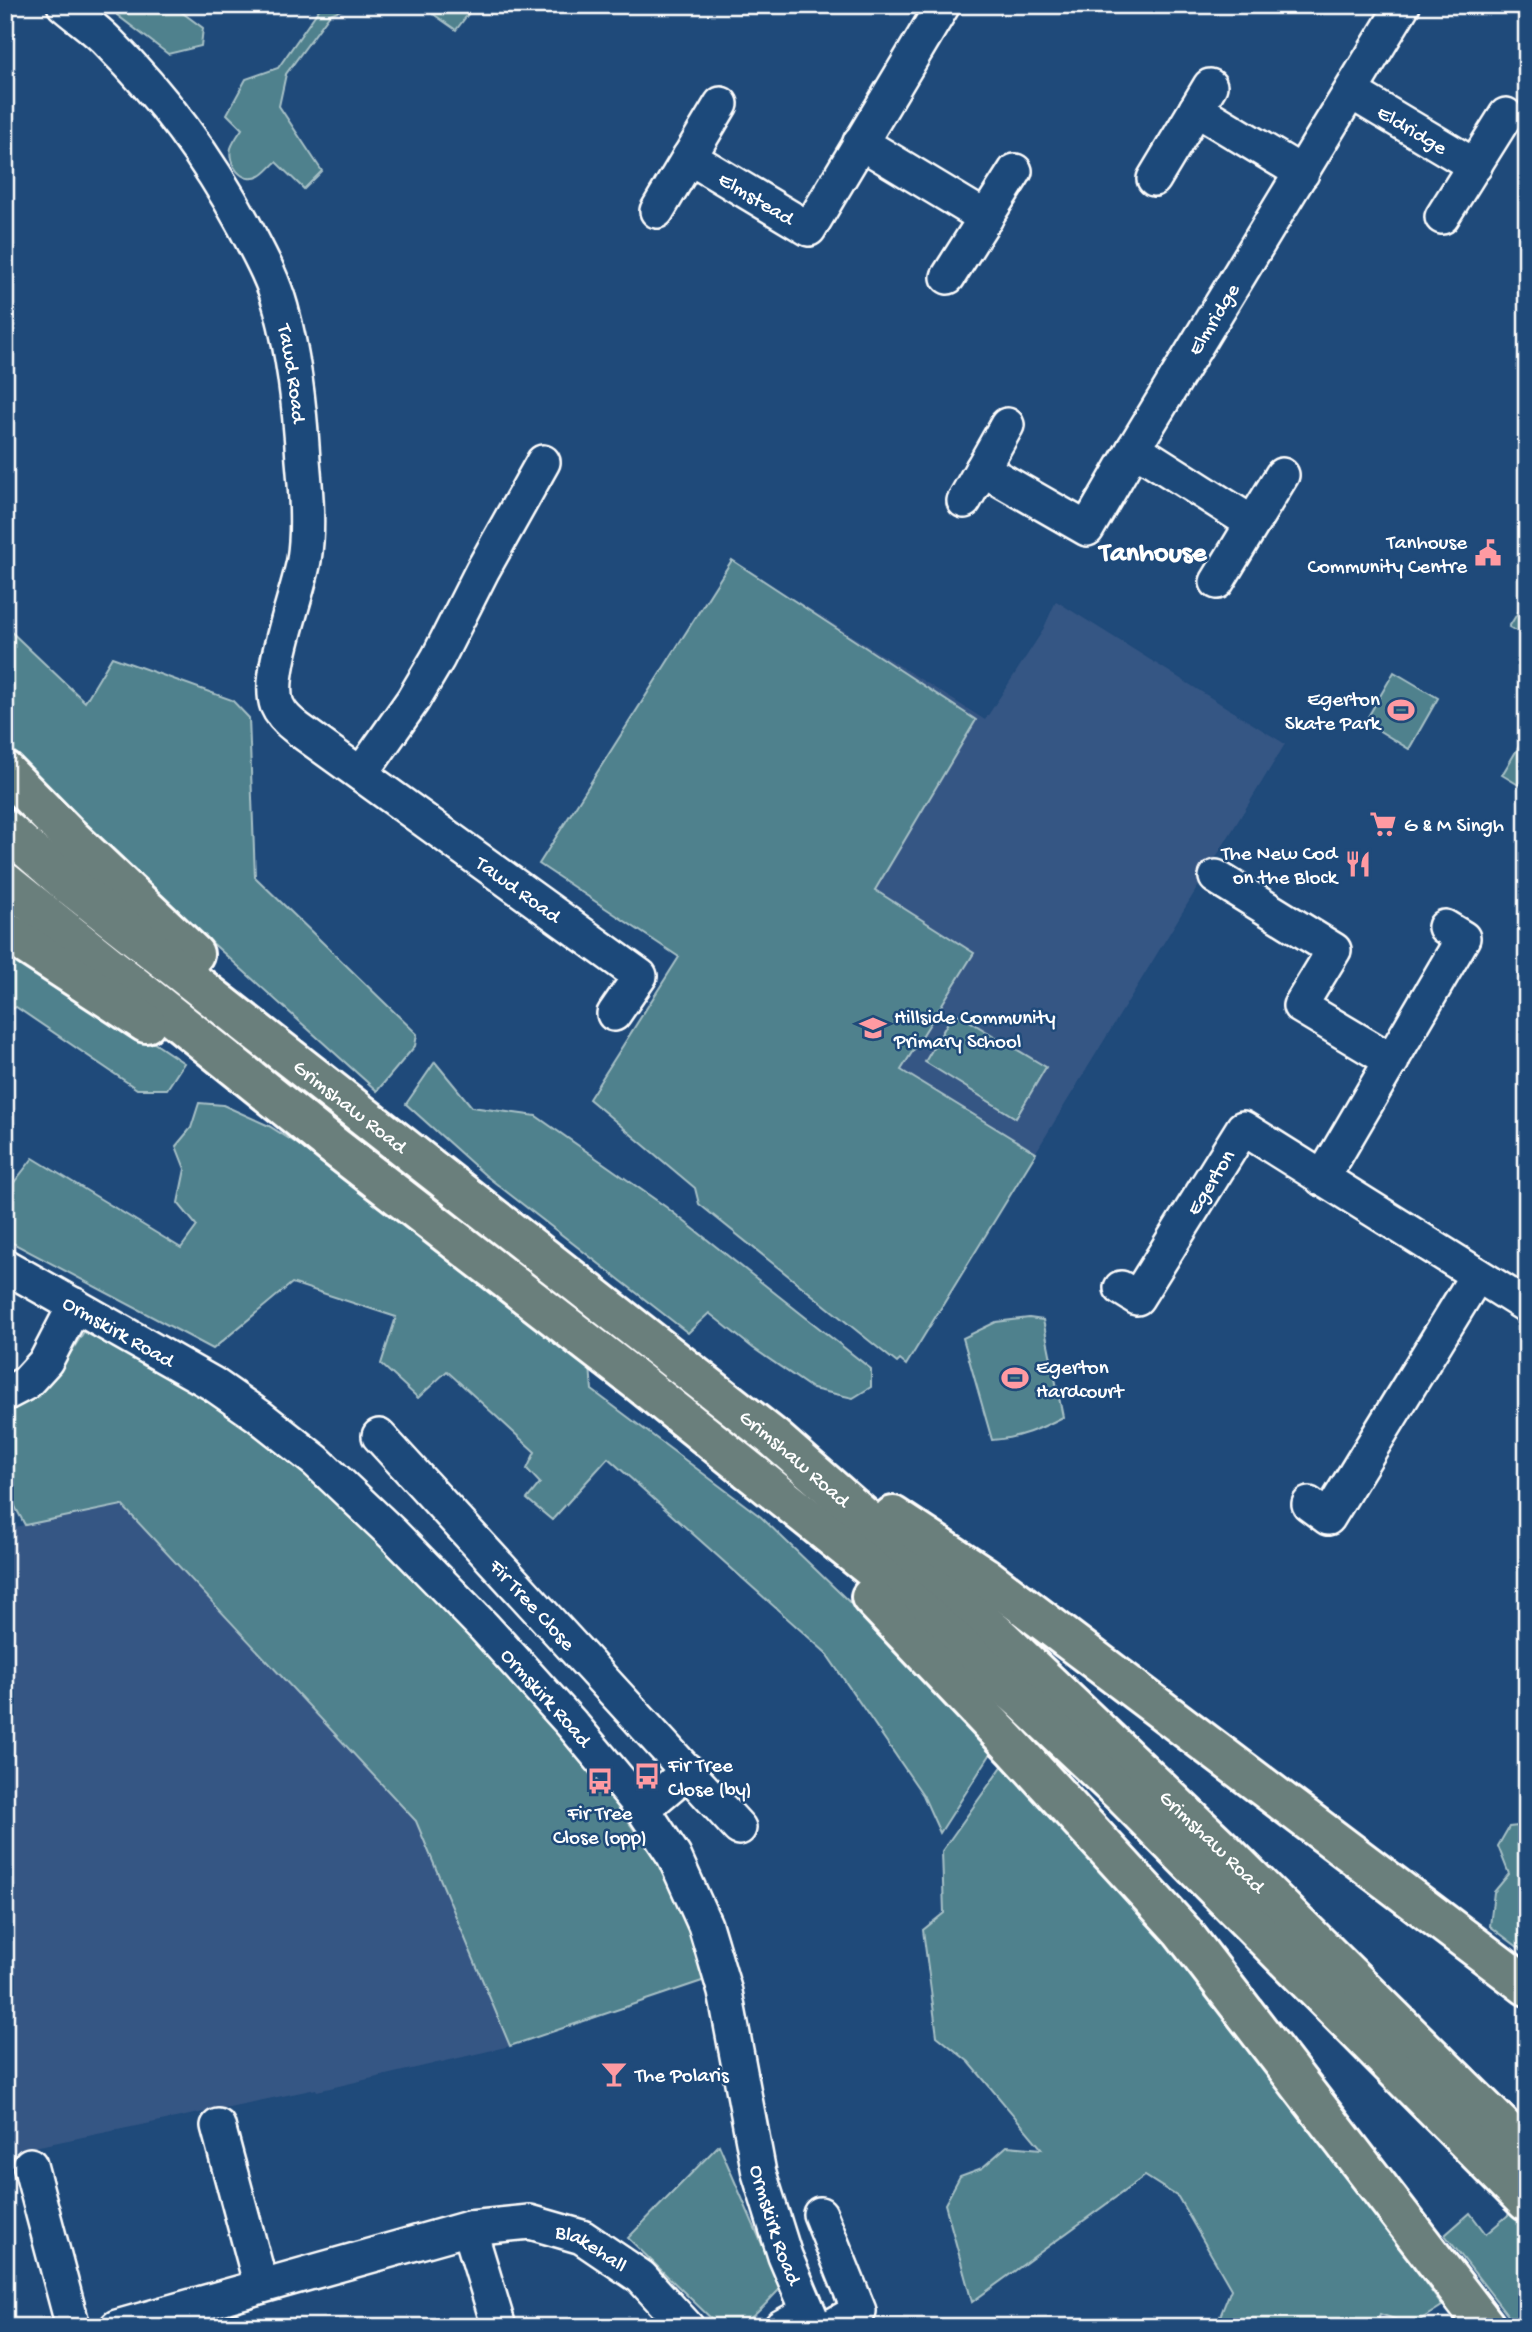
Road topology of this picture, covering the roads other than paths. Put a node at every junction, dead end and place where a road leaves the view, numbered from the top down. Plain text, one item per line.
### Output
1 (64, 5) edge
2 (943, 5) edge
3 (1403, 5) edge
4 (1351, 92) junction
5 (721, 104) dead end
6 (1506, 115) dead end
7 (860, 142) junction
8 (689, 157) junction
9 (1475, 166) junction
10 (1014, 172) dead end
11 (1302, 173) junction
12 (1154, 179) dead end
13 (656, 211) dead end
14 (1442, 217) dead end
15 (986, 218) junction
16 (948, 277) dead end
17 (1007, 425) dead end
18 (1134, 447) junction
19 (543, 463) dead end
20 (982, 469) junction
21 (1282, 475) dead end
22 (964, 500) dead end
23 (1252, 523) junction
24 (1217, 582) dead end
25 (5, 771) edge
26 (361, 774) junction
27 (5, 829) edge
28 (1216, 877) dead end
29 (5, 882) edge
30 (1445, 927) dead end
31 (5, 932) edge
32 (614, 1014) dead end
33 (1392, 1061) junction
34 (361, 1112) junction
35 (335, 1147) junction
36 (1322, 1180) junction
37 (5, 1266) edge
38 (1477, 1275) junction
39 (1121, 1288) dead end
40 (75, 1306) junction
41 (1527, 1306) edge
42 (5, 1394) edge
43 (379, 1436) dead end
44 (774, 1438) junction
45 (746, 1467) junction
46 (1309, 1504) dead end
47 (688, 1771) junction
48 (643, 1809) junction
49 (738, 1828) dead end
50 (1527, 1986) edge
51 (218, 2126) dead end
52 (1527, 2151) edge
53 (30, 2165) dead end
54 (1527, 2202) edge
55 (820, 2214) dead end
56 (469, 2228) junction
57 (261, 2286) junction
58 (808, 2323) edge
59 (73, 2327) edge
60 (117, 2327) edge
61 (499, 2327) edge
62 (687, 2327) edge
63 (1486, 2327) edge

1 - 26 street, Tawd Road
2 - 7 street, Elmstead
3 - 4 street, Elmridge
4 - 9 street, Eldridge
4 - 11 street, Elmridge
5 - 8 street
6 - 9 street
7 - 8 street, Elmstead
7 - 15 street
8 - 13 street
9 - 14 street
10 - 15 street
11 - 12 street
11 - 18 street, Elmridge
15 - 16 street
17 - 20 street
18 - 20 street, Elmridge
18 - 23 street
19 - 26 street
20 - 22 street
21 - 23 street
23 - 24 street
25 - 34 main road
26 - 32 street, Tawd Road
27 - 34 main road, Grimshaw Road
28 - 33 street
29 - 35 main road, Grimshaw Road
30 - 33 street
31 - 35 main road
33 - 36 street
34 - 44 main road, Grimshaw Road
35 - 45 main road, Grimshaw Road
36 - 38 street, Egerton
36 - 39 street, Egerton
37 - 40 street, Ormskirk Road
38 - 41 street, Egerton
38 - 46 street
40 - 42 street
40 - 48 street, Ormskirk Road
43 - 47 street, Fir Tree Close
44 - 50 main road
44 - 52 main road, Grimshaw Road
45 - 54 main road, Grimshaw Road
45 - 63 main road
47 - 48 street
47 - 49 street, Fir Tree Close
48 - 58 street, Ormskirk Road
51 - 57 street
53 - 59 street
55 - 58 street
56 - 57 street, Blakehall
56 - 61 street
56 - 62 street, Blakehall
57 - 60 street, Blakehall

